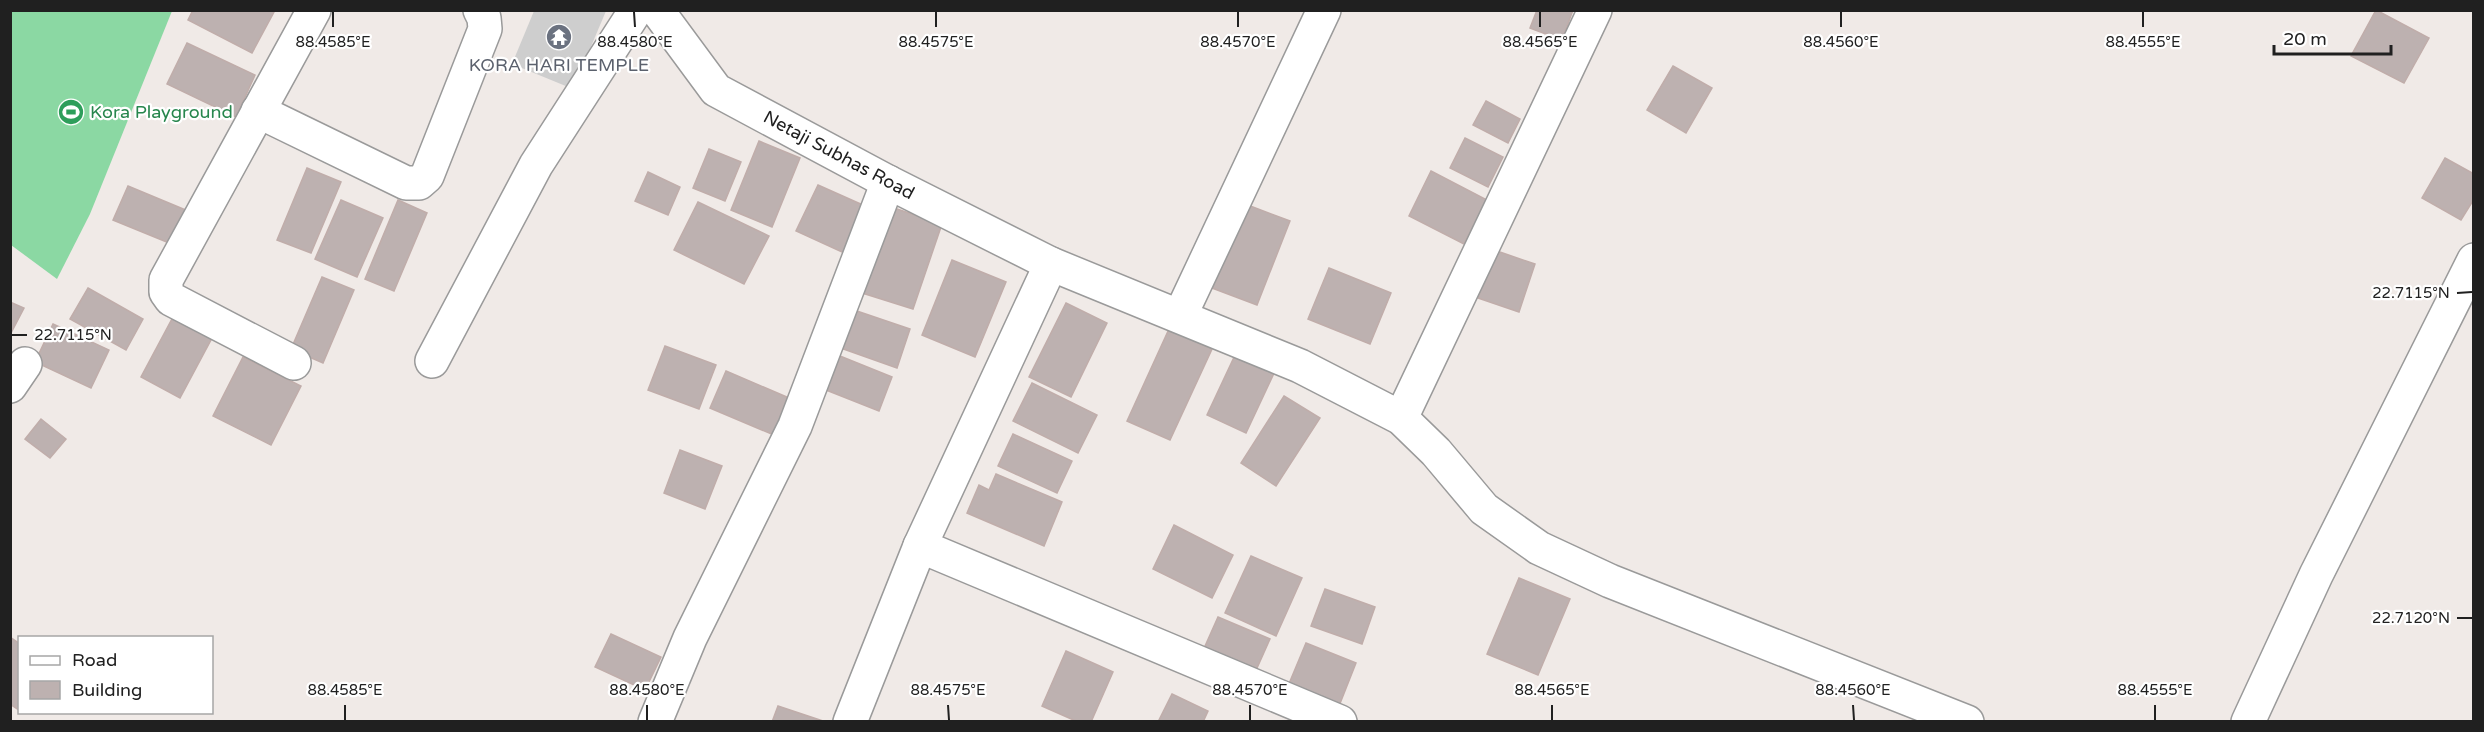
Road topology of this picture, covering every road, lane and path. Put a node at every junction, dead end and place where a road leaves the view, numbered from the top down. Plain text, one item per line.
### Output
1 (315, 10) edge
2 (480, 10) edge
3 (636, 10) edge
4 (657, 10) edge
5 (1324, 10) edge
6 (1595, 10) edge
7 (258, 111) junction
8 (888, 182) junction
9 (2474, 260) edge
10 (1051, 264) junction
11 (1180, 316) junction
12 (432, 361) dead end
13 (294, 363) dead end
14 (1401, 418) junction
15 (920, 546) junction
16 (655, 722) edge
17 (850, 722) edge
18 (1340, 722) edge
19 (1967, 722) edge
20 (2248, 722) edge

1 - 7 street
2 - 7 street
3 - 12 street
4 - 8 street, Netaji Subhas Road
5 - 11 street
6 - 14 street
7 - 13 street
8 - 10 street, Netaji Subhas Road
8 - 16 street
9 - 20 street
10 - 11 street, Netaji Subhas Road
10 - 15 street
11 - 14 street, Netaji Subhas Road
14 - 19 street, Netaji Subhas Road
15 - 17 street
15 - 18 street

